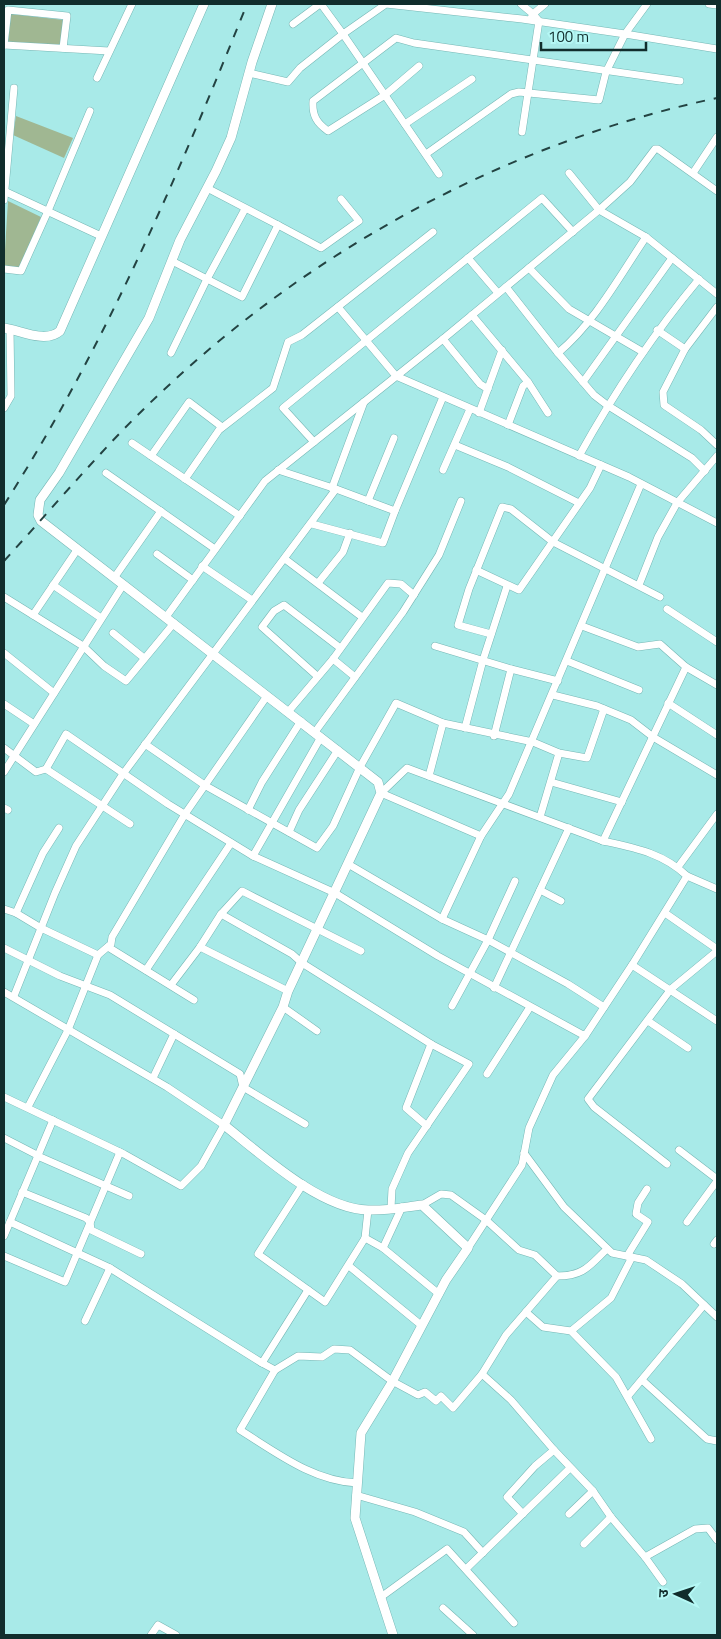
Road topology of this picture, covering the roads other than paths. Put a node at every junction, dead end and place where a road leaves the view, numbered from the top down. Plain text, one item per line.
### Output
1 (132, 4) edge
2 (204, 4) edge
3 (272, 4) edge
4 (321, 4) edge
5 (521, 4) edge
6 (544, 4) edge
7 (647, 4) edge
8 (709, 4) edge
9 (717, 5) edge
10 (424, 6) edge
11 (531, 17) junction
12 (539, 21) junction
13 (293, 24) dead end
14 (343, 34) junction
15 (625, 34) junction
16 (4, 45) edge
17 (63, 48) junction
18 (717, 49) edge
19 (110, 51) junction
20 (533, 59) junction
21 (364, 63) junction
22 (419, 66) dead end
23 (606, 72) junction
24 (249, 73) junction
25 (97, 78) dead end
26 (472, 79) dead end
27 (680, 81) dead end
28 (14, 88) dead end
29 (527, 91) junction
30 (385, 94) junction
31 (90, 111) dead end
32 (405, 124) junction
33 (522, 132) dead end
34 (717, 138) edge
35 (426, 154) junction
36 (569, 173) dead end
37 (692, 173) junction
38 (439, 174) dead end
39 (207, 188) junction
40 (4, 191) edge
41 (717, 191) edge
42 (340, 199) dead end
43 (4, 200) edge
44 (245, 209) junction
45 (598, 210) junction
46 (48, 211) junction
47 (278, 225) junction
48 (433, 232) dead end
49 (573, 232) junction
50 (101, 236) junction
51 (646, 237) junction
52 (468, 258) junction
53 (672, 258) junction
54 (172, 261) junction
55 (529, 268) junction
56 (4, 269) edge
57 (207, 279) junction
58 (699, 279) junction
59 (506, 287) junction
60 (498, 293) junction
61 (717, 294) edge
62 (338, 306) junction
63 (717, 307) edge
64 (472, 315) junction
65 (588, 322) junction
66 (7, 328) edge
67 (657, 330) junction
68 (615, 336) junction
69 (443, 339) junction
70 (366, 340) junction
71 (685, 349) junction
72 (502, 350) junction
73 (643, 352) junction
74 (171, 353) dead end
75 (558, 354) junction
76 (396, 376) junction
77 (528, 382) junction
78 (583, 382) junction
79 (7, 384) edge
80 (488, 389) junction
81 (443, 397) junction
82 (364, 402) junction
83 (607, 405) junction
84 (4, 408) edge
85 (470, 409) junction
86 (479, 413) junction
87 (548, 413) dead end
88 (508, 425) junction
89 (222, 427) junction
90 (394, 438) dead end
91 (314, 442) junction
92 (132, 443) dead end
93 (455, 445) junction
94 (717, 445) edge
95 (152, 456) junction
96 (579, 456) junction
97 (717, 456) edge
98 (601, 465) junction
99 (278, 470) junction
100 (443, 470) dead end
101 (705, 471) junction
102 (106, 473) dead end
103 (185, 479) junction
104 (641, 484) junction
105 (334, 489) junction
106 (368, 501) junction
107 (460, 501) dead end
108 (677, 503) junction
109 (580, 504) junction
110 (161, 511) junction
111 (395, 511) junction
112 (240, 516) junction
113 (717, 523) edge
114 (312, 524) junction
115 (350, 533) junction
116 (553, 542) junction
117 (215, 549) junction
118 (77, 550) junction
119 (157, 554) dead end
120 (285, 559) junction
121 (202, 566) junction
122 (606, 568) junction
123 (476, 570) junction
124 (114, 578) junction
125 (193, 580) junction
126 (318, 583) junction
127 (122, 584) junction
128 (53, 585) junction
129 (639, 585) junction
130 (507, 586) junction
131 (414, 595) junction
132 (4, 597) edge
133 (660, 597) dead end
134 (252, 600) junction
135 (667, 609) dead end
136 (33, 615) junction
137 (362, 617) junction
138 (101, 618) junction
139 (170, 620) junction
140 (582, 626) junction
141 (113, 633) dead end
142 (491, 634) junction
143 (717, 642) edge
144 (83, 646) junction
145 (435, 646) dead end
146 (340, 647) junction
147 (4, 652) edge
148 (213, 653) junction
149 (144, 658) junction
150 (333, 659) junction
151 (483, 660) junction
152 (567, 661) junction
153 (686, 667) junction
154 (511, 669) junction
155 (318, 676) junction
156 (355, 677) junction
157 (558, 681) junction
158 (717, 685) edge
159 (639, 690) dead end
160 (54, 693) junction
161 (553, 695) junction
162 (267, 696) junction
163 (668, 703) junction
164 (4, 704) edge
165 (604, 709) junction
166 (288, 712) junction
167 (301, 721) junction
168 (443, 723) junction
169 (34, 724) junction
170 (465, 728) junction
171 (318, 735) junction
172 (717, 735) edge
173 (494, 736) junction
174 (653, 736) junction
175 (532, 742) junction
176 (145, 744) junction
177 (4, 748) edge
178 (338, 750) junction
179 (559, 753) junction
180 (14, 755) junction
181 (360, 767) junction
182 (46, 769) junction
183 (4, 772) edge
184 (123, 774) junction
185 (717, 775) edge
186 (429, 776) junction
187 (551, 782) junction
188 (206, 786) junction
189 (381, 793) junction
190 (622, 802) junction
191 (503, 803) junction
192 (102, 806) junction
193 (248, 810) junction
194 (185, 814) junction
195 (717, 814) edge
196 (540, 817) junction
197 (130, 824) dead end
198 (272, 824) junction
199 (60, 828) dead end
200 (569, 828) junction
201 (288, 832) junction
202 (481, 836) junction
203 (603, 841) junction
204 (231, 843) junction
205 (253, 856) junction
206 (348, 864) junction
207 (678, 867) junction
208 (687, 876) junction
209 (515, 882) dead end
210 (717, 889) edge
211 (540, 890) junction
212 (335, 893) junction
213 (561, 901) dead end
214 (4, 909) edge
215 (16, 913) junction
216 (665, 913) junction
217 (221, 914) junction
218 (442, 919) junction
219 (41, 928) junction
220 (319, 928) junction
221 (488, 940) junction
222 (108, 947) junction
223 (4, 948) edge
224 (200, 948) junction
225 (717, 950) edge
226 (361, 952) dead end
227 (511, 952) junction
228 (98, 955) junction
229 (28, 960) junction
230 (302, 963) junction
231 (632, 965) junction
232 (146, 970) junction
233 (469, 974) junction
234 (171, 985) junction
235 (86, 986) junction
236 (494, 988) junction
237 (670, 989) junction
238 (288, 991) junction
239 (4, 992) edge
240 (14, 996) junction
241 (194, 1000) dead end
242 (452, 1006) dead end
243 (283, 1007) junction
244 (530, 1007) junction
245 (604, 1007) junction
246 (648, 1021) junction
247 (717, 1021) edge
248 (68, 1030) junction
249 (317, 1031) dead end
250 (174, 1034) junction
251 (585, 1036) junction
252 (431, 1044) junction
253 (688, 1048) dead end
254 (487, 1074) dead end
255 (153, 1078) junction
256 (243, 1088) junction
257 (4, 1097) edge
258 (29, 1105) dead end
259 (53, 1120) junction
260 (224, 1124) junction
261 (305, 1124) dead end
262 (427, 1126) junction
263 (4, 1138) edge
264 (679, 1150) dead end
265 (120, 1152) junction
266 (524, 1153) junction
267 (38, 1156) junction
268 (667, 1164) dead end
269 (717, 1180) edge
270 (302, 1184) junction
271 (106, 1186) junction
272 (647, 1189) dead end
273 (22, 1192) junction
274 (129, 1196) dead end
275 (422, 1205) junction
276 (402, 1207) junction
277 (391, 1208) junction
278 (368, 1210) junction
279 (486, 1220) junction
280 (10, 1222) junction
281 (687, 1222) dead end
282 (90, 1225) junction
283 (4, 1236) edge
284 (365, 1238) junction
285 (383, 1248) junction
286 (468, 1248) junction
287 (607, 1249) junction
288 (76, 1254) junction
289 (141, 1254) dead end
290 (4, 1256) edge
291 (630, 1257) junction
292 (349, 1266) junction
293 (110, 1268) junction
294 (557, 1276) junction
295 (308, 1290) junction
296 (439, 1294) junction
297 (704, 1305) junction
298 (526, 1312) junction
299 (717, 1317) edge
300 (85, 1321) dead end
301 (421, 1325) junction
302 (571, 1332) junction
303 (262, 1363) junction
304 (275, 1370) junction
305 (482, 1374) junction
306 (642, 1380) junction
307 (392, 1381) junction
308 (628, 1396) junction
309 (651, 1439) dead end
310 (717, 1441) edge
311 (554, 1450) junction
312 (569, 1469) dead end
313 (357, 1483) junction
314 (593, 1491) junction
315 (356, 1495) junction
316 (523, 1514) junction
317 (569, 1514) dead end
318 (611, 1517) junction
319 (717, 1526) edge
320 (708, 1528) junction
321 (717, 1540) edge
322 (584, 1544) dead end
323 (482, 1553) junction
324 (645, 1557) junction
325 (466, 1569) junction
326 (662, 1582) dead end
327 (381, 1597) junction
328 (444, 1608) dead end
329 (514, 1623) dead end
330 (151, 1635) edge
331 (176, 1635) edge
332 (393, 1635) edge
333 (473, 1635) edge

1 - 19 street
2 - 50 street
3 - 24 street
4 - 13 street
4 - 14 street
5 - 11 street
6 - 11 street
7 - 15 street
8 - 9 street
10 - 11 street
10 - 14 street
11 - 12 street
12 - 15 street
12 - 20 street
14 - 21 street
14 - 24 street
15 - 18 street
15 - 23 street
16 - 17 street
16 - 17 street
17 - 19 street
19 - 25 street
20 - 21 street
20 - 23 street
20 - 29 street
21 - 30 street
21 - 30 street
22 - 30 street
23 - 27 street
23 - 29 street
24 - 39 street
26 - 32 street
28 - 40 street
29 - 33 street
29 - 35 street
30 - 32 street
31 - 46 street
32 - 35 street
34 - 37 street
35 - 38 street
36 - 45 street
37 - 41 street
37 - 45 street
39 - 44 street
39 - 54 street
40 - 43 street
40 - 46 street
42 - 47 street
44 - 47 street
44 - 57 street
45 - 49 street
45 - 51 street
46 - 50 street
46 - 56 street
47 - 57 street
48 - 62 street
49 - 52 street
49 - 55 street
50 - 66 street
51 - 53 street
51 - 65 street
52 - 60 street
52 - 70 street
53 - 58 street
53 - 68 street
54 - 57 street
54 - 118 street
55 - 59 street
55 - 65 street
57 - 74 street
58 - 61 street
58 - 67 street
59 - 60 street
59 - 75 street
60 - 64 street
62 - 70 street
62 - 89 street
63 - 71 street
64 - 69 street
64 - 72 street
65 - 68 street
65 - 75 street
66 - 79 street
67 - 71 street
67 - 73 street
68 - 73 street
68 - 78 street
69 - 76 street
69 - 80 street
70 - 76 street
70 - 91 street
71 - 94 street
72 - 77 street
72 - 80 street
73 - 83 street
75 - 78 street
76 - 81 street
76 - 82 street
77 - 87 street
77 - 88 street
78 - 83 street
79 - 84 street
80 - 86 street
81 - 85 street
81 - 111 street
82 - 91 street
82 - 105 street
83 - 96 street
83 - 101 street
85 - 86 street
85 - 93 street
86 - 88 street
88 - 96 street
89 - 95 street
89 - 103 street
90 - 106 street
91 - 99 street
92 - 95 street
93 - 100 street
93 - 109 street
95 - 103 street
96 - 98 street
97 - 101 street
98 - 104 street
98 - 109 street
99 - 105 street
99 - 112 street
101 - 108 street
102 - 110 street
103 - 112 street
104 - 108 street
104 - 122 street
105 - 106 street
105 - 114 street
106 - 111 street
107 - 131 street
108 - 113 street
108 - 129 street
109 - 116 street
110 - 117 street
110 - 124 street
111 - 115 street
112 - 117 street
114 - 115 street
114 - 120 street
115 - 126 street
116 - 122 street
116 - 123 street
116 - 130 street
117 - 121 street
118 - 124 street
118 - 128 street
119 - 125 street
120 - 126 street
120 - 134 street
121 - 125 street
121 - 134 street
122 - 129 street
122 - 140 street
123 - 130 street
123 - 142 street
124 - 127 street
125 - 139 street
126 - 137 street
127 - 138 street
127 - 139 street
128 - 136 street
128 - 138 street
129 - 133 street
130 - 142 street
131 - 137 street
131 - 156 street
132 - 136 street
134 - 148 street
135 - 143 street
136 - 144 street
137 - 146 street
138 - 144 street
139 - 148 street
139 - 149 street
140 - 152 street
140 - 153 street
141 - 149 street
142 - 151 street
144 - 149 street
144 - 160 street
145 - 151 street
146 - 150 street
146 - 155 street
147 - 160 street
148 - 162 street
148 - 176 street
150 - 155 street
150 - 156 street
151 - 154 street
151 - 170 street
152 - 157 street
152 - 159 street
153 - 158 street
153 - 163 street
154 - 157 street
154 - 173 street
155 - 166 street
156 - 171 street
157 - 161 street
160 - 169 street
161 - 165 street
161 - 175 street
162 - 166 street
162 - 188 street
163 - 172 street
163 - 174 street
164 - 169 street
165 - 174 street
165 - 179 street
166 - 167 street
167 - 171 street
167 - 193 street
168 - 170 street
168 - 181 street
168 - 186 street
169 - 180 street
170 - 173 street
171 - 178 street
171 - 198 street
173 - 175 street
174 - 185 street
174 - 190 street
175 - 179 street
175 - 191 street
176 - 184 street
176 - 188 street
177 - 180 street
178 - 181 street
178 - 201 street
179 - 187 street
180 - 182 street
180 - 183 street
181 - 189 street
181 - 201 street
182 - 184 street
182 - 192 street
184 - 192 street
184 - 194 street
186 - 189 street
186 - 191 street
187 - 190 street
187 - 196 street
188 - 193 street
188 - 194 street
189 - 202 street
189 - 206 street
190 - 203 street
191 - 196 street
191 - 202 street
192 - 197 street
192 - 219 street
193 - 198 street
194 - 204 street
194 - 222 street
195 - 207 street
196 - 200 street
198 - 201 street
198 - 205 street
199 - 215 street
200 - 203 street
200 - 211 street
202 - 218 street
203 - 207 street
204 - 205 street
204 - 232 street
205 - 212 street
206 - 212 street
206 - 218 street
207 - 208 street
208 - 210 street
208 - 216 street
209 - 221 street
211 - 213 street
211 - 227 street
212 - 220 street
212 - 233 street
214 - 215 street
215 - 219 street
216 - 225 street
216 - 231 street
217 - 220 street
217 - 224 street
217 - 230 street
218 - 221 street
219 - 228 street
219 - 229 street
220 - 226 street
220 - 230 street
221 - 227 street
221 - 233 street
222 - 228 street
222 - 232 street
223 - 229 street
224 - 234 street
224 - 238 street
225 - 237 street
227 - 236 street
227 - 245 street
228 - 235 street
229 - 235 street
229 - 240 street
230 - 238 street
230 - 252 street
231 - 237 street
231 - 245 street
232 - 234 street
233 - 236 street
233 - 242 street
234 - 241 street
235 - 248 street
235 - 250 street
236 - 244 street
237 - 246 street
237 - 247 street
238 - 243 street
239 - 240 street
240 - 248 street
243 - 249 street
243 - 256 street
244 - 251 street
244 - 254 street
245 - 251 street
246 - 253 street
246 - 268 street
248 - 255 street
248 - 258 street
250 - 255 street
250 - 256 street
251 - 266 street
252 - 262 street
252 - 262 street
255 - 260 street
256 - 260 street
256 - 261 street
257 - 259 street
259 - 265 street
259 - 267 street
260 - 265 street
260 - 270 street
262 - 277 street
263 - 267 street
264 - 269 street
265 - 271 street
266 - 279 street
266 - 287 street
267 - 271 street
267 - 273 street
269 - 281 street
270 - 278 street
270 - 295 street
271 - 274 street
271 - 282 street
272 - 291 street
273 - 280 street
273 - 282 street
275 - 276 street
275 - 279 street
275 - 286 street
276 - 277 street
276 - 285 street
277 - 278 street
278 - 284 street
279 - 286 street
279 - 294 street
280 - 283 street
280 - 288 street
282 - 288 street
282 - 289 street
284 - 285 street
284 - 292 street
285 - 296 street
286 - 296 street
287 - 291 street
287 - 294 street
288 - 290 street
288 - 293 street
291 - 297 street
291 - 302 street
292 - 295 street
292 - 301 street
293 - 300 street
293 - 303 street
294 - 298 street
295 - 303 street
296 - 301 street
297 - 299 street
297 - 306 street
298 - 302 street
298 - 305 street
301 - 307 street
302 - 308 street
303 - 304 street
304 - 307 street
304 - 313 street
305 - 307 street
305 - 311 street
306 - 308 street
306 - 310 street
307 - 313 street
308 - 309 street
311 - 314 street
311 - 316 street
312 - 316 street
313 - 315 street
314 - 317 street
314 - 318 street
315 - 323 street
315 - 327 street
316 - 323 street
318 - 322 street
318 - 324 street
319 - 320 street
320 - 321 street
320 - 324 street
323 - 325 street
324 - 326 street
325 - 327 street
325 - 329 street
327 - 332 street
328 - 333 street
330 - 331 street

